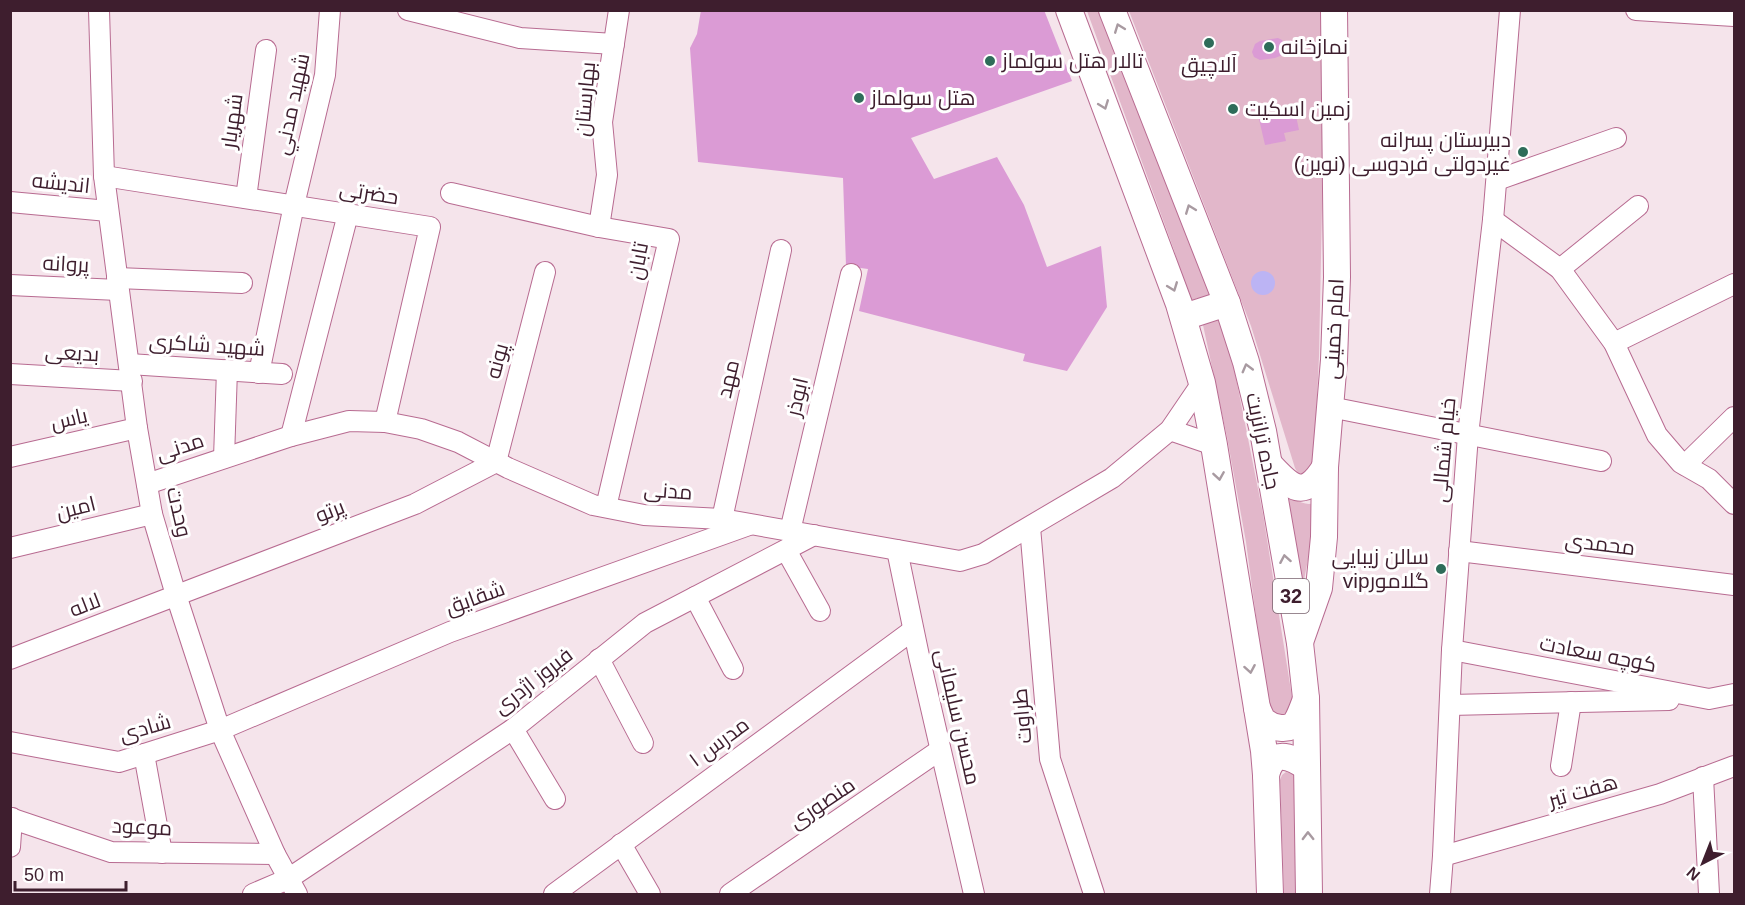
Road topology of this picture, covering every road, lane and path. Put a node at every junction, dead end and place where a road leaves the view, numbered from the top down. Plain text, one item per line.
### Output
1 (99, 10) edge
2 (330, 10) edge
3 (408, 10) edge
4 (619, 10) edge
5 (1069, 10) edge
6 (1112, 10) edge
7 (1334, 10) edge
8 (1510, 10) edge
9 (1636, 10) edge
10 (1734, 16) edge
11 (614, 44) junction
12 (266, 50) dead end
13 (1616, 138) dead end
14 (104, 176) junction
15 (1497, 180) junction
16 (451, 193) dead end
17 (246, 198) junction
18 (10, 202) edge
19 (294, 205) junction
20 (1638, 206) dead end
21 (108, 212) junction
22 (348, 214) junction
23 (1493, 220) junction
24 (599, 226) junction
25 (781, 250) dead end
26 (1560, 268) junction
27 (546, 272) dead end
28 (851, 274) dead end
29 (242, 283) dead end
30 (117, 284) junction
31 (1734, 284) edge
32 (10, 285) edge
33 (1227, 303) junction
34 (1184, 317) junction
35 (1614, 343) junction
36 (227, 370) junction
37 (130, 372) junction
38 (259, 373) junction
39 (10, 374) edge
40 (282, 374) dead end
41 (1202, 383) junction
42 (1330, 407) junction
43 (1734, 417) edge
44 (386, 422) junction
45 (137, 428) junction
46 (1170, 430) junction
47 (1468, 435) junction
48 (291, 436) junction
49 (1214, 445) junction
50 (10, 457) edge
51 (224, 458) junction
52 (1601, 461) dead end
53 (496, 462) junction
54 (1269, 464) junction
55 (1684, 465) junction
56 (1325, 467) junction
57 (147, 484) junction
58 (1734, 504) edge
59 (606, 507) junction
60 (153, 514) junction
61 (722, 519) junction
62 (752, 524) junction
63 (1030, 527) junction
64 (788, 540) junction
65 (10, 548) edge
66 (897, 550) junction
67 (1459, 551) junction
68 (1734, 585) edge
69 (176, 595) junction
70 (695, 597) junction
71 (820, 611) dead end
72 (913, 630) junction
73 (1300, 643) junction
74 (1452, 650) junction
75 (599, 659) junction
76 (10, 660) edge
77 (733, 669) dead end
78 (1734, 694) edge
79 (1306, 698) junction
80 (1709, 699) junction
81 (1571, 702) junction
82 (1450, 705) junction
83 (1257, 708) junction
84 (513, 729) junction
85 (220, 730) junction
86 (10, 742) edge
87 (643, 743) dead end
88 (940, 750) junction
89 (144, 754) junction
90 (1562, 766) dead end
91 (1734, 766) edge
92 (1307, 767) junction
93 (1266, 775) junction
94 (1704, 777) junction
95 (555, 800) dead end
96 (11, 818) edge
97 (621, 844) junction
98 (10, 847) edge
99 (162, 853) junction
100 (275, 854) junction
101 (1443, 856) junction
102 (293, 886) edge
103 (253, 894) edge
104 (554, 894) edge
105 (650, 894) edge
106 (730, 894) edge
107 (974, 894) edge
108 (1094, 894) edge
109 (1270, 894) edge
110 (1309, 894) edge
111 (1440, 894) edge
112 (1709, 894) edge

1 - 14 street, وحدت
2 - 19 street, شهيد مدني
3 - 11 street
4 - 11 street, بهارستان
5 -> 34 main road, 32
33 -> 6 main road, جاده ترانزیت / 32
7 - 42 main road, امام خمینی
8 - 15 street, خیام شمالی
9 - 10 street
11 - 24 street, بهارستان
12 - 17 street, شهریار
13 - 15 street
14 - 17 street, حضرتی
14 - 21 street, وحدت
15 - 23 street, خیام شمالی
16 - 24 street, تابان
17 - 19 street, حضرتی
18 - 21 street, اندیشه
19 - 22 street, حضرتی
19 - 38 street, شهيد مدني
20 - 26 street
21 - 30 street, وحدت
22 - 44 street, حضرتی
22 - 48 street
23 - 26 street
23 - 47 street, خیام شمالی
24 - 59 street, تابان
25 - 61 street, مهد
26 - 35 street
27 - 53 street, پونه
28 - 64 street, ابوذر
29 - 30 street, پروانه
30 - 32 street, پروانه
30 - 37 street, وحدت
31 - 35 street
33 - 34 main road
54 -> 33 main road, جاده ترانزیت / 32
34 - 41 main road, 32
35 - 55 street
36 - 37 street, شهید شاکری
36 - 38 street, شهید شاکری
36 - 51 street
37 - 39 street, بدیعی
37 - 45 street, وحدت
38 - 40 street, شهید شاکری
41 - 46 street, مدنی
41 - 49 main road, 32
42 - 47 street
42 - 56 main road, امام خمینی
43 - 55 street
44 - 48 street, مدنی
44 - 53 street, مدنی
45 - 50 street, یاس
45 - 57 street, وحدت
46 - 49 street
46 - 63 street, مدنی
47 - 52 street
47 - 67 street, خیام شمالی
48 - 51 street, مدنی
49 -> 83 main road, 32
51 - 57 street, مدنی
53 - 59 street, مدنی
53 - 69 street, پرتو
54 - 56 main road
73 -> 54 main road, جاده ترانزیت / 32
55 - 58 street
56 - 73 main road, امام خمینی
57 - 60 street, وحدت
59 - 61 street, مدنی
60 - 65 street, امین
60 - 69 street, وحدت
61 - 62 street, مدنی
62 - 64 street, مدنی
62 - 85 street, شقایق
63 - 66 street, مدنی
63 - 108 street, طراوت
64 - 66 street, مدنی
64 - 70 street, فیروز اژدری
64 - 71 street
66 - 72 street, محسن سلیمانی
67 - 68 street, محمدی
67 - 74 street, خیام شمالی
69 - 76 street, لاله
69 - 85 street, وحدت
70 - 75 street, فیروز اژدری
70 - 77 street
72 - 88 street, محسن سلیمانی
72 - 97 street, مدرس ۱
73 - 79 main road, جاده ترانزیت / 32
74 - 80 street, کوچه سعادت
74 - 82 street, خیام شمالی
75 - 84 street, فیروز اژدری
75 - 87 street
78 - 80 street, کوچه سعادت
79 - 83 main road
79 - 92 main road, جاده ترانزیت / 32
80 - 81 street
81 - 82 street
81 - 90 street
82 - 101 street, خیام شمالی
83 - 93 main road, 32
84 - 95 street
84 - 102 street, فیروز اژدری
85 - 89 street, شادی
85 - 100 street, وحدت
86 - 89 street, شادی
88 - 106 street, منصوری
88 - 107 street, محسن سلیمانی
89 - 99 street
91 - 94 street, هفت تير
92 - 93 main road
110 -> 92 main road, جاده ترانزیت / 32
93 - 109 main road, 32
94 - 101 street, هفت تير
94 - 112 street
96 - 98 street
96 - 99 street, موعود
97 - 104 street, مدرس ۱
97 - 105 street
99 - 100 street, موعود
100 - 102 street, وحدت
101 - 111 street, خیام شمالی
102 - 103 street, فیروز اژدری

